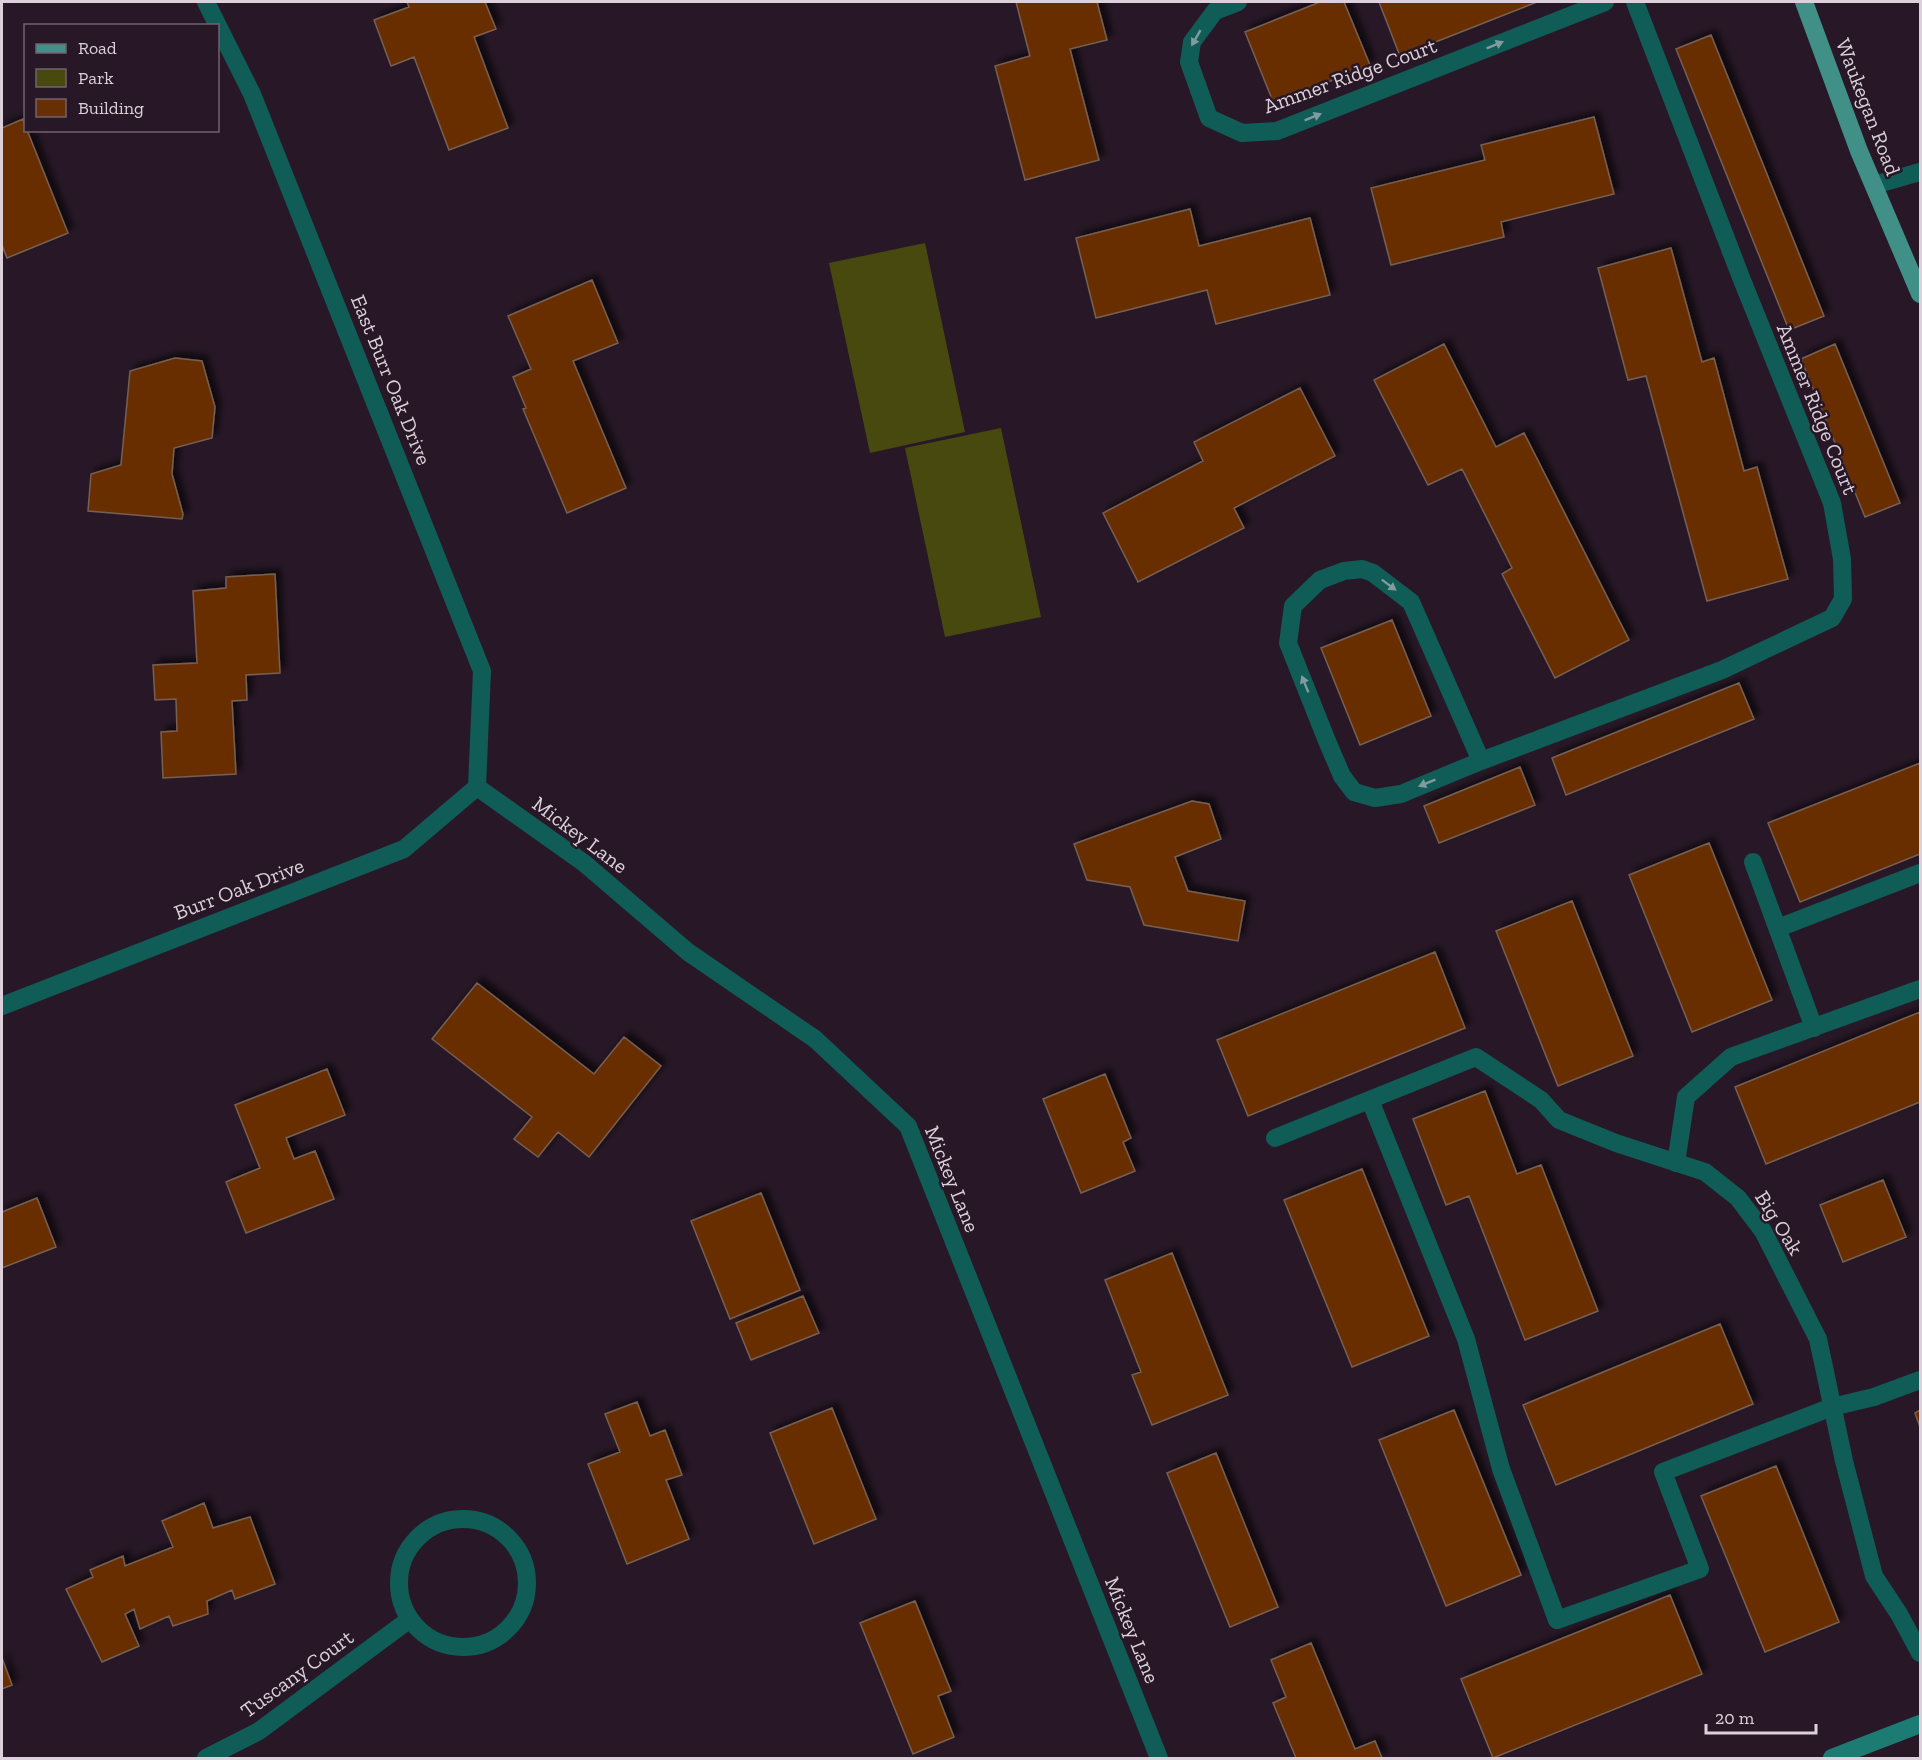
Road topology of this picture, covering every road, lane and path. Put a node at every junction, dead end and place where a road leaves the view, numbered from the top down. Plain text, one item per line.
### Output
1 (206, 2) edge
2 (1238, 2) edge
3 (1605, 2) edge
4 (1635, 2) edge
5 (1804, 2) edge
6 (217, 24) edge
7 (219, 28) edge
8 (1920, 172) edge
9 (1874, 185) junction
10 (1920, 294) edge
11 (1481, 761) junction
12 (477, 787) junction
13 (1753, 861) dead end
14 (1920, 873) edge
15 (1778, 928) junction
16 (1920, 989) edge
17 (2, 1006) edge
18 (1814, 1028) junction
19 (1370, 1100) junction
20 (1275, 1138) dead end
21 (1676, 1162) junction
22 (1920, 1380) edge
23 (1832, 1407) junction
24 (410, 1619) junction
25 (1920, 1653) edge
26 (1920, 1724) edge
27 (206, 1758) edge
28 (1159, 1758) edge
29 (1832, 1758) edge

1 - 6 street, East Burr Oak Drive
2 -> 3 street, Ammer Ridge Court
4 - 11 street, Ammer Ridge Court
5 - 9 main road, Waukegan Road
7 - 12 street, East Burr Oak Drive
8 - 9 street
9 - 10 main road, Waukegan Road
11 -> 11 street, Ammer Ridge Court
12 - 17 street, Burr Oak Drive
12 - 28 street, Mickey Lane
13 - 15 street
14 - 15 street
15 - 18 street
16 - 18 street
18 - 21 street
19 - 20 street, Big Oak
19 - 21 street, Big Oak
19 - 23 street
21 - 23 street, Big Oak
22 - 23 street
23 - 25 street, Big Oak
24 - 24 street
24 - 27 street, Tuscany Court
26 - 29 street

